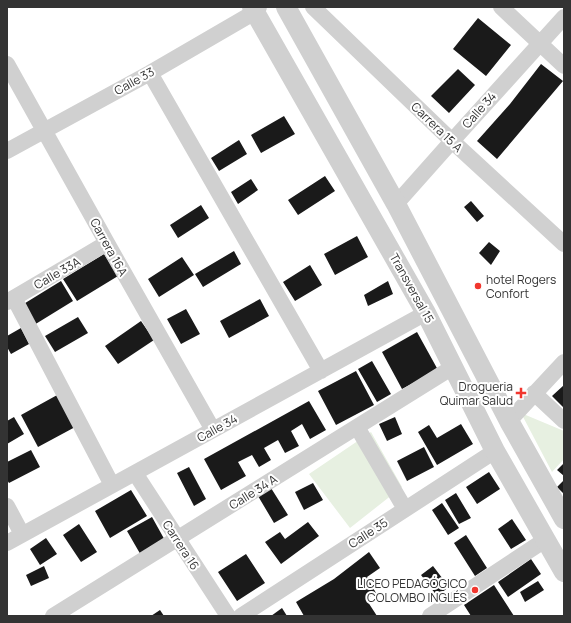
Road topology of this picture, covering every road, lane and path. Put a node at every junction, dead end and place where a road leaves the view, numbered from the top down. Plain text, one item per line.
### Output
1 (286, 7) edge
2 (313, 7) edge
3 (501, 7) edge
4 (255, 9) edge
5 (564, 17) edge
6 (539, 44) junction
7 (7, 64) edge
8 (564, 66) edge
9 (150, 73) junction
10 (44, 130) junction
11 (452, 141) junction
12 (7, 151) edge
13 (396, 204) junction
14 (107, 244) junction
15 (564, 244) edge
16 (10, 300) edge
17 (426, 313) junction
18 (564, 362) edge
19 (453, 367) junction
20 (320, 371) junction
21 (534, 393) junction
22 (509, 421) junction
23 (564, 421) edge
24 (357, 427) junction
25 (213, 430) junction
26 (495, 451) junction
27 (134, 473) junction
28 (112, 485) junction
29 (7, 506) edge
30 (405, 509) junction
31 (564, 519) edge
32 (22, 534) junction
33 (177, 538) junction
34 (545, 540) junction
35 (7, 542) edge
36 (564, 572) edge
37 (448, 611) edge
38 (53, 616) edge
39 (228, 616) edge
40 (241, 616) edge
41 (430, 616) edge

1 - 13 street, Transversal 15
2 - 11 street, Carrera 15 A
3 - 6 street
4 - 9 street, Calle 33
4 - 17 street, Transversal 15
5 - 6 street, Calle 34
6 - 8 street
6 - 11 street, Calle 34
7 - 10 street, Carrera 16A
9 - 10 street, Calle 33
9 - 20 street
10 - 12 street, Calle 33
10 - 14 street, Carrera 16A
11 - 13 street, Calle 34
11 - 15 street, Carrera 15 A
13 - 22 street, Transversal 15
14 - 16 street, Calle 33A
14 - 25 street, Carrera 16A
16 - 28 street
17 - 19 street, Transversal 15
17 - 20 street, Calle 34
18 - 21 street
19 - 24 street, Calle 34 A
19 - 26 street, Transversal 15
20 - 25 street, Calle 34
21 - 22 street
21 - 23 street
22 - 31 street, Transversal 15
24 - 30 street
24 - 33 street, Calle 34 A
25 - 27 street, Calle 34
26 - 30 street, Calle 35
26 - 34 street, Transversal 15
27 - 28 street, Calle 34
27 - 33 street, Carrera 16
28 - 32 street, Calle 34
29 - 32 street
30 - 40 street, Calle 35
32 - 35 street, Calle 34
33 - 38 street, Calle 34 A
33 - 39 street, Carrera 16
34 - 36 street, Transversal 15
34 - 37 street
37 - 41 street

